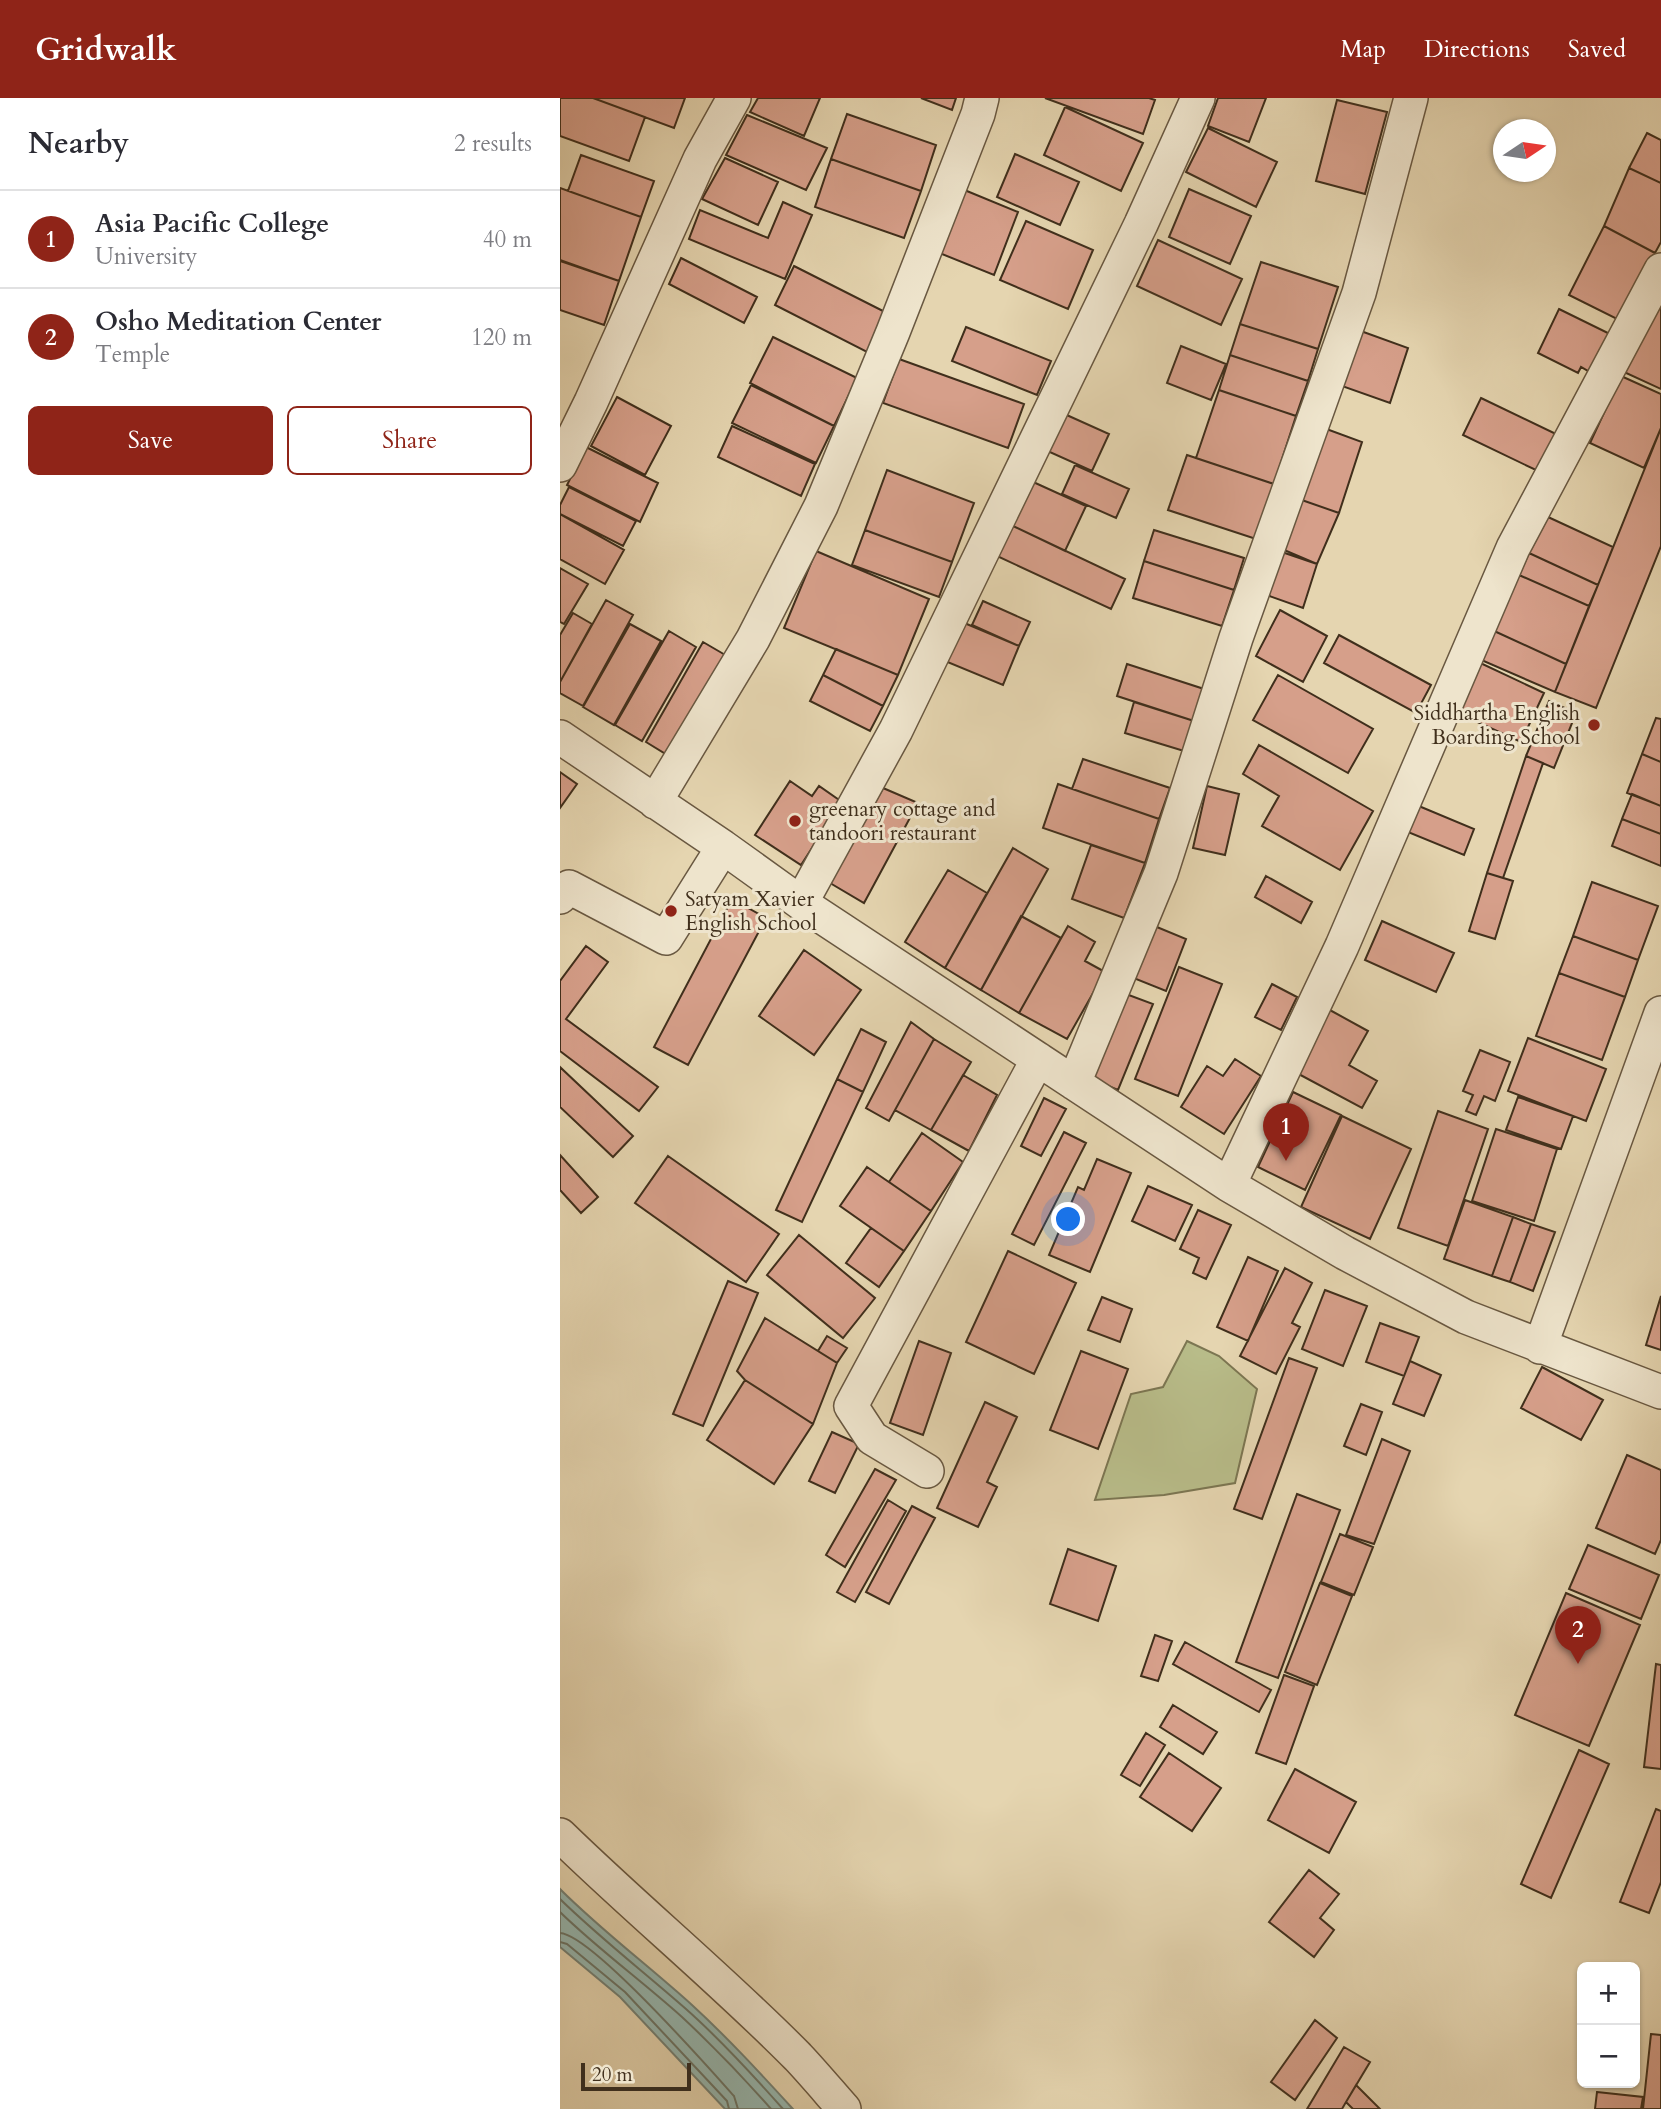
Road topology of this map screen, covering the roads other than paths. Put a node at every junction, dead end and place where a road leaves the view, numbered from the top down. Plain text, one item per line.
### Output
1 (734, 98) edge
2 (982, 98) edge
3 (1198, 98) edge
4 (1411, 98) edge
5 (1661, 270) edge
6 (560, 465) edge
7 (560, 737) edge
8 (655, 802) junction
9 (723, 847) junction
10 (560, 897) edge
11 (801, 903) junction
12 (1661, 1013) edge
13 (1038, 1059) junction
14 (1650, 1076) edge
15 (1074, 1083) junction
16 (1229, 1185) junction
17 (1540, 1347) junction
18 (1661, 1392) edge
19 (927, 1471) dead end
20 (560, 1835) edge
21 (844, 2109) edge

1 - 6 street
2 - 8 street
3 - 11 street
4 - 15 street
5 - 16 street
7 - 8 street
8 - 9 street
9 - 10 street
9 - 11 street
11 - 13 street
12 - 14 street
13 - 15 street
13 - 19 street
14 - 17 street
15 - 16 street
16 - 17 street
17 - 18 street
20 - 21 street

